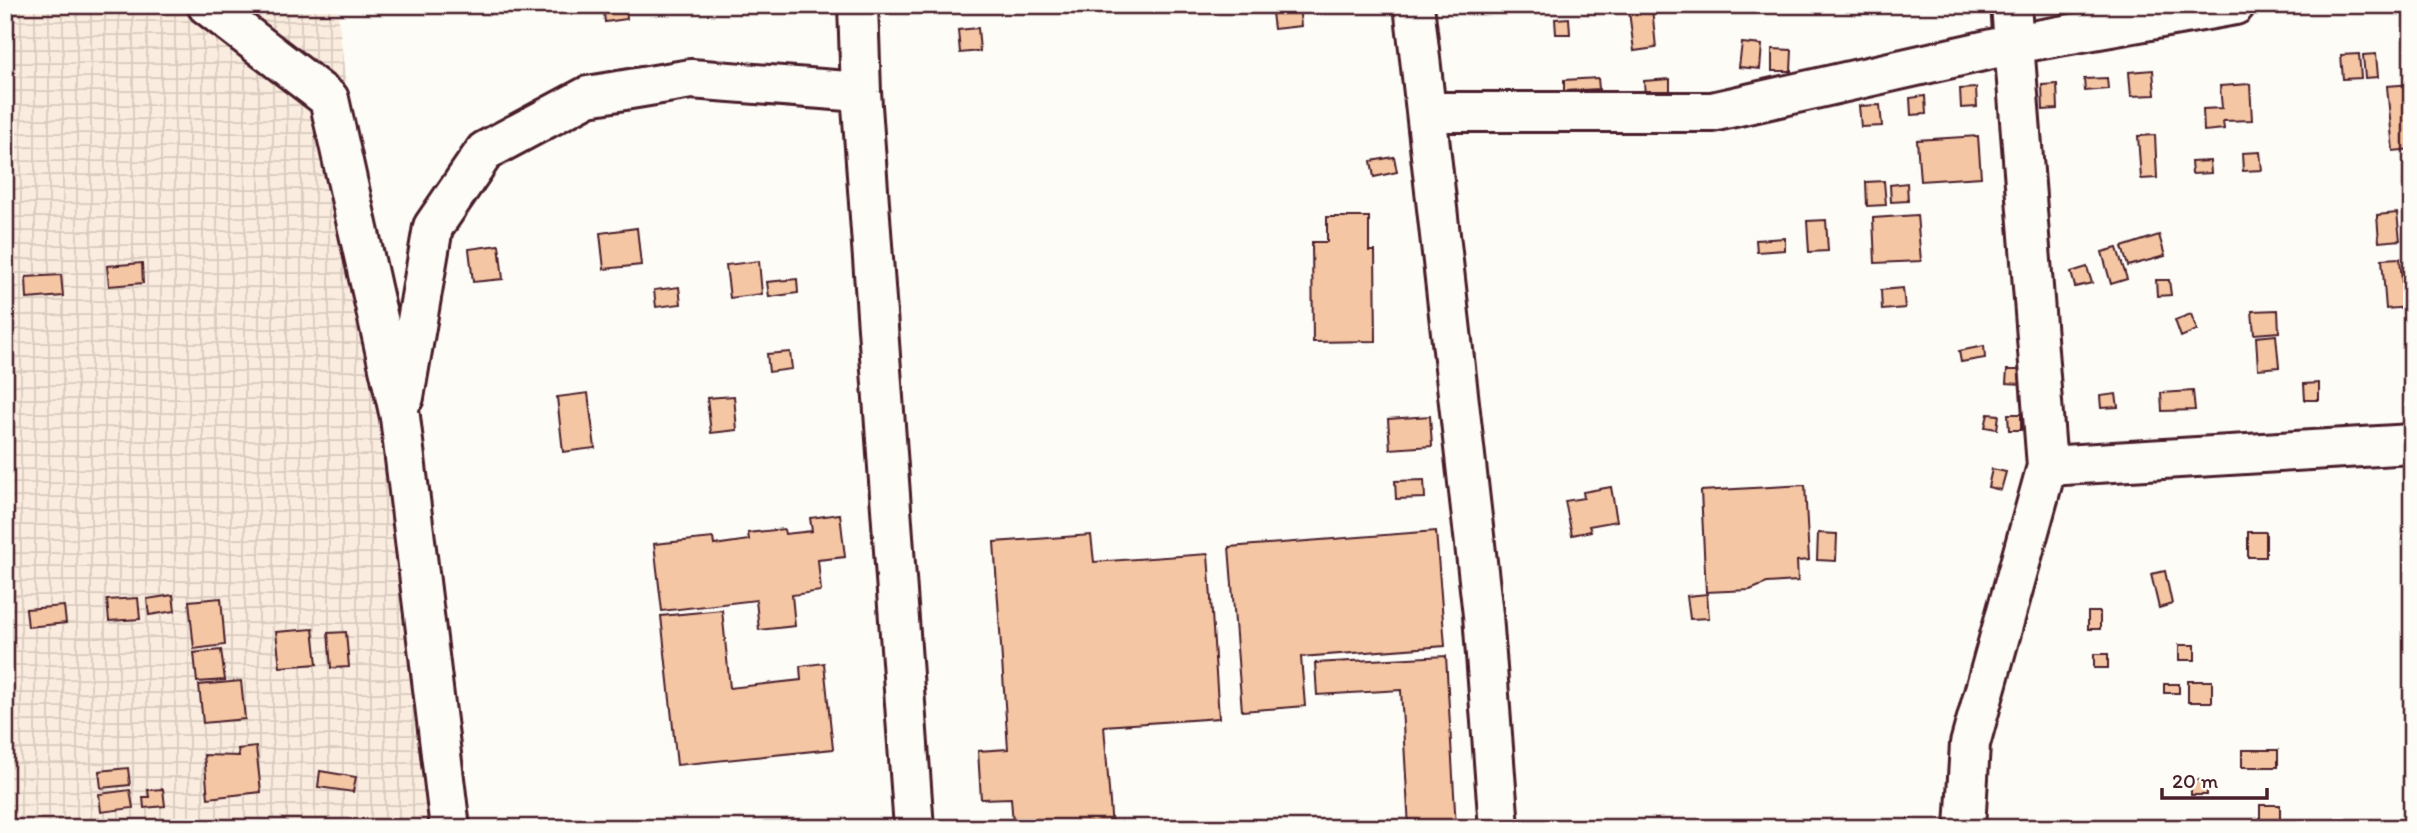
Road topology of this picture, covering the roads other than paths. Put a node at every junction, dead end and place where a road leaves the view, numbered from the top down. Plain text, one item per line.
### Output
1 (207, 5) edge
2 (858, 5) edge
3 (1414, 5) edge
4 (2011, 5) edge
5 (2235, 5) edge
6 (2014, 44) junction
7 (861, 92) junction
8 (1426, 112) junction
9 (400, 417) junction
10 (2412, 443) edge
11 (2047, 466) junction
12 (450, 828) edge
13 (914, 828) edge
14 (1499, 828) edge
15 (1965, 828) edge

1 - 9 street
2 - 7 street
3 - 8 street
4 - 6 street
5 - 6 street
6 - 8 street
6 - 11 street
7 - 9 street
7 - 13 street
8 - 14 street
9 - 12 street
10 - 11 street
11 - 15 street

